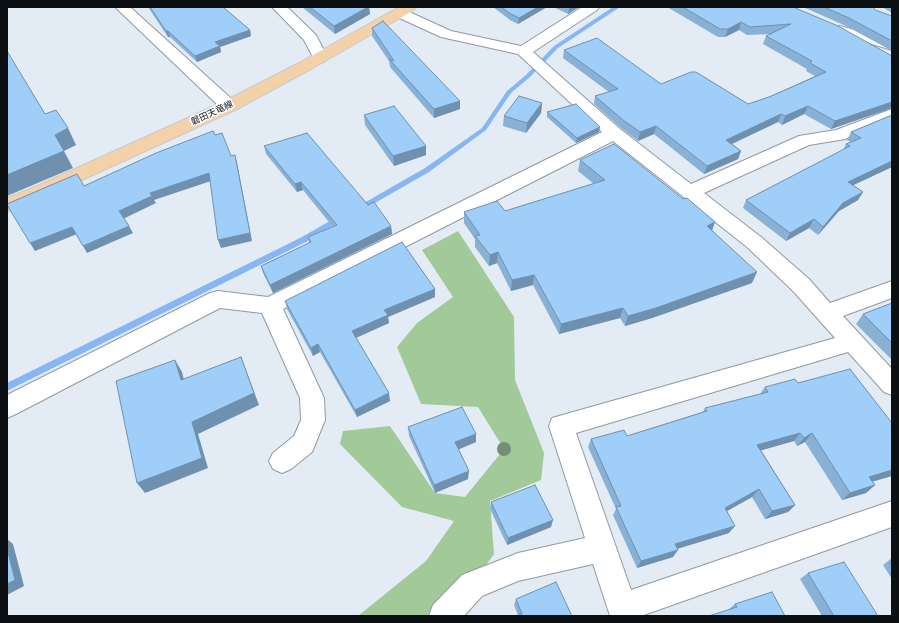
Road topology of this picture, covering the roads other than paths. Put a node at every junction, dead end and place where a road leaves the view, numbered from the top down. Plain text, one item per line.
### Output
1 (122, 7) edge
2 (279, 7) edge
3 (592, 7) edge
4 (404, 10) edge
5 (888, 40) edge
6 (523, 51) junction
7 (320, 58) junction
8 (892, 59) edge
9 (229, 106) junction
10 (892, 114) edge
11 (614, 133) junction
12 (689, 192) junction
13 (7, 205) edge
14 (892, 289) edge
15 (270, 306) junction
16 (827, 313) junction
17 (852, 342) junction
18 (892, 385) edge
19 (7, 407) edge
20 (282, 461) dead end
21 (892, 514) edge
22 (602, 548) junction
23 (624, 612) edge
24 (444, 616) edge

1 - 9 street
2 - 7 street
3 - 6 street
4 - 6 street
4 - 7 main road, 磐田天竜線
5 - 8 street
6 - 11 street
7 - 9 main road, 磐田天竜線
9 - 13 main road, 磐田天竜線
10 - 12 street
11 - 12 street
11 - 15 street
12 - 16 street
14 - 16 street
15 - 19 street
15 - 20 street
16 - 17 street
17 - 18 street
17 - 22 street
21 - 23 street
22 - 23 street
22 - 24 street

